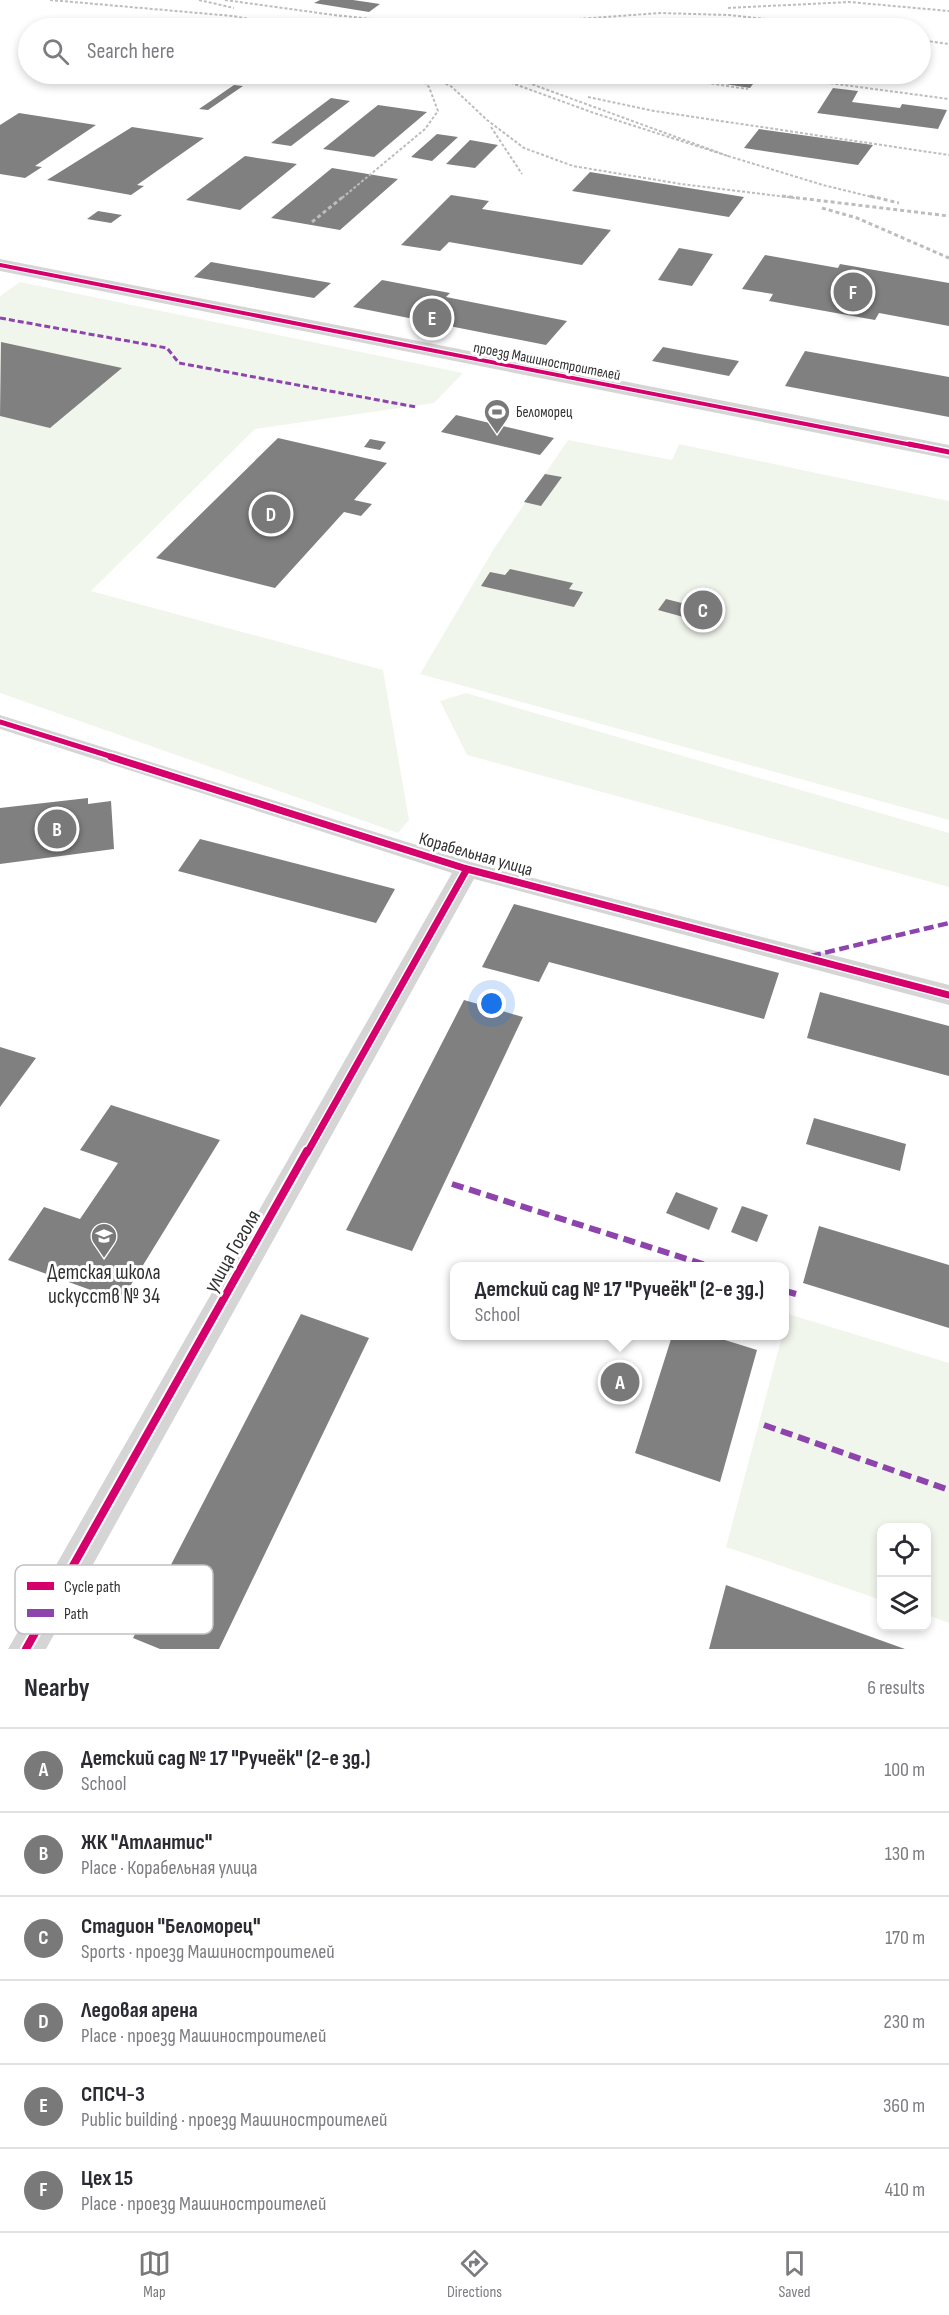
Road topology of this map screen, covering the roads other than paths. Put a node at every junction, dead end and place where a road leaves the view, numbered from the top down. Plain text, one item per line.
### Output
1 (0, 265) edge
2 (949, 452) edge
3 (0, 722) edge
4 (467, 869) junction
5 (949, 995) edge
6 (73, 1565) edge
7 (34, 1634) edge
8 (26, 1649) edge

1 - 2 street, проезд Машиностроителей
3 - 4 street, Корабельная улица
4 - 5 street, Корабельная улица
4 - 6 street, улица Гоголя
7 - 8 street, улица Гоголя

